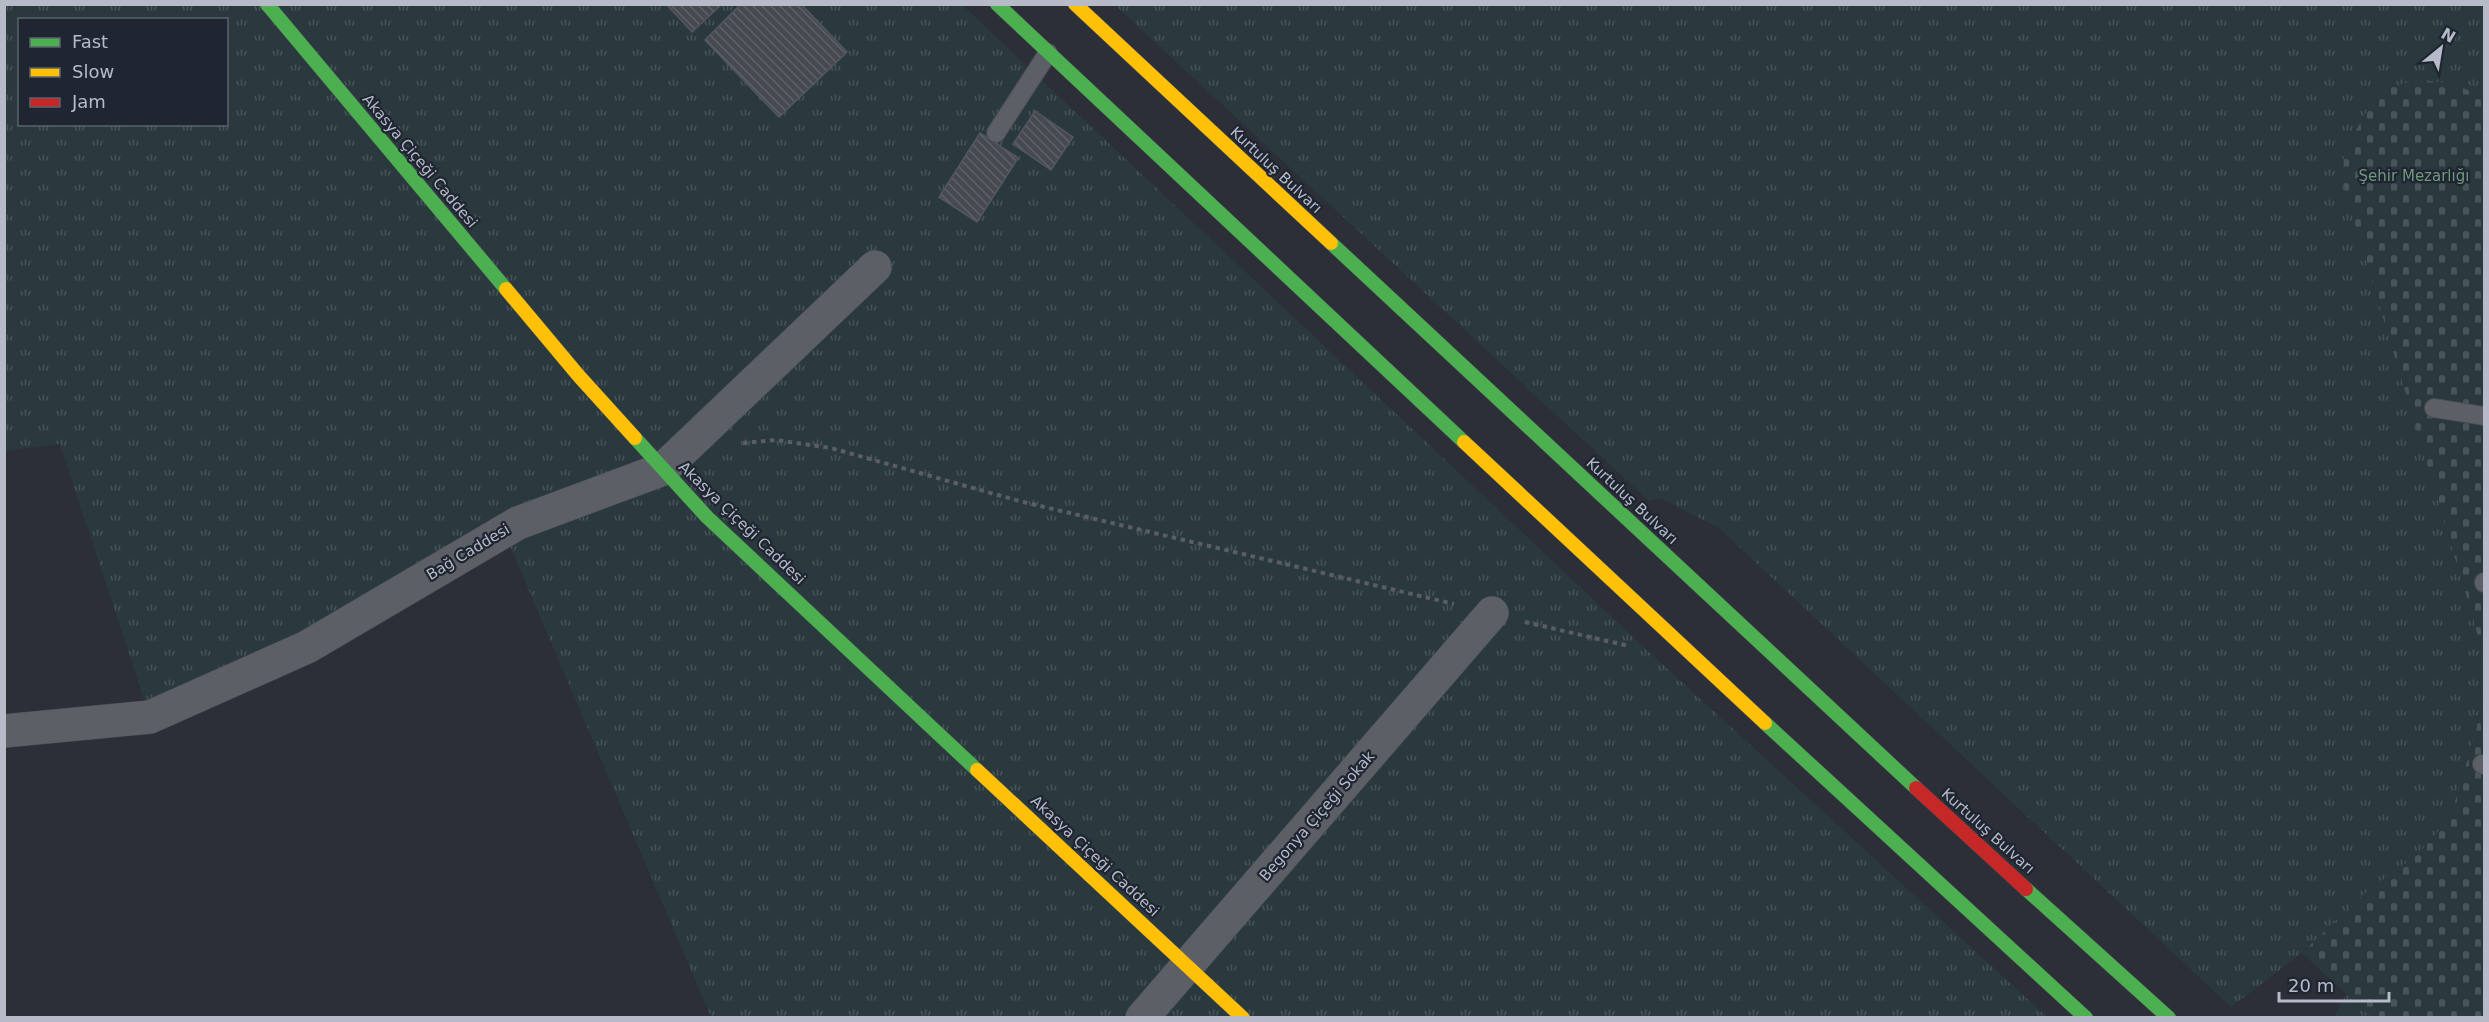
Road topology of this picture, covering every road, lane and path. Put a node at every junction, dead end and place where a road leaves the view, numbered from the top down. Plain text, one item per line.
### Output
1 (267, 4) edge
2 (997, 4) edge
3 (1075, 4) edge
4 (1048, 53) junction
5 (996, 133) dead end
6 (875, 267) dead end
7 (2434, 408) dead end
8 (2484, 416) edge
9 (740, 443) dead end
10 (663, 469) junction
11 (1492, 613) junction
12 (1637, 648) dead end
13 (4, 731) edge
14 (1188, 966) junction
15 (1142, 1017) edge
16 (1243, 1017) edge
17 (2086, 1017) edge
18 (2169, 1017) edge

1 - 10 main road, Akasya Çiçeği Caddesi
2 - 4 main road
3 - 18 main road, Kurtuluş Bulvarı
4 - 5 lane
4 - 17 main road
6 - 10 street, Bağ Caddesi
7 - 8 lane
9 - 11 path
10 - 13 street, Bağ Caddesi
10 - 14 main road, Akasya Çiçeği Caddesi
11 - 12 path
11 - 14 street, Begonya Çiçeği Sokak
14 - 15 street, Begonya Çiçeği Sokak
14 - 16 main road, Akasya Çiçeği Caddesi

